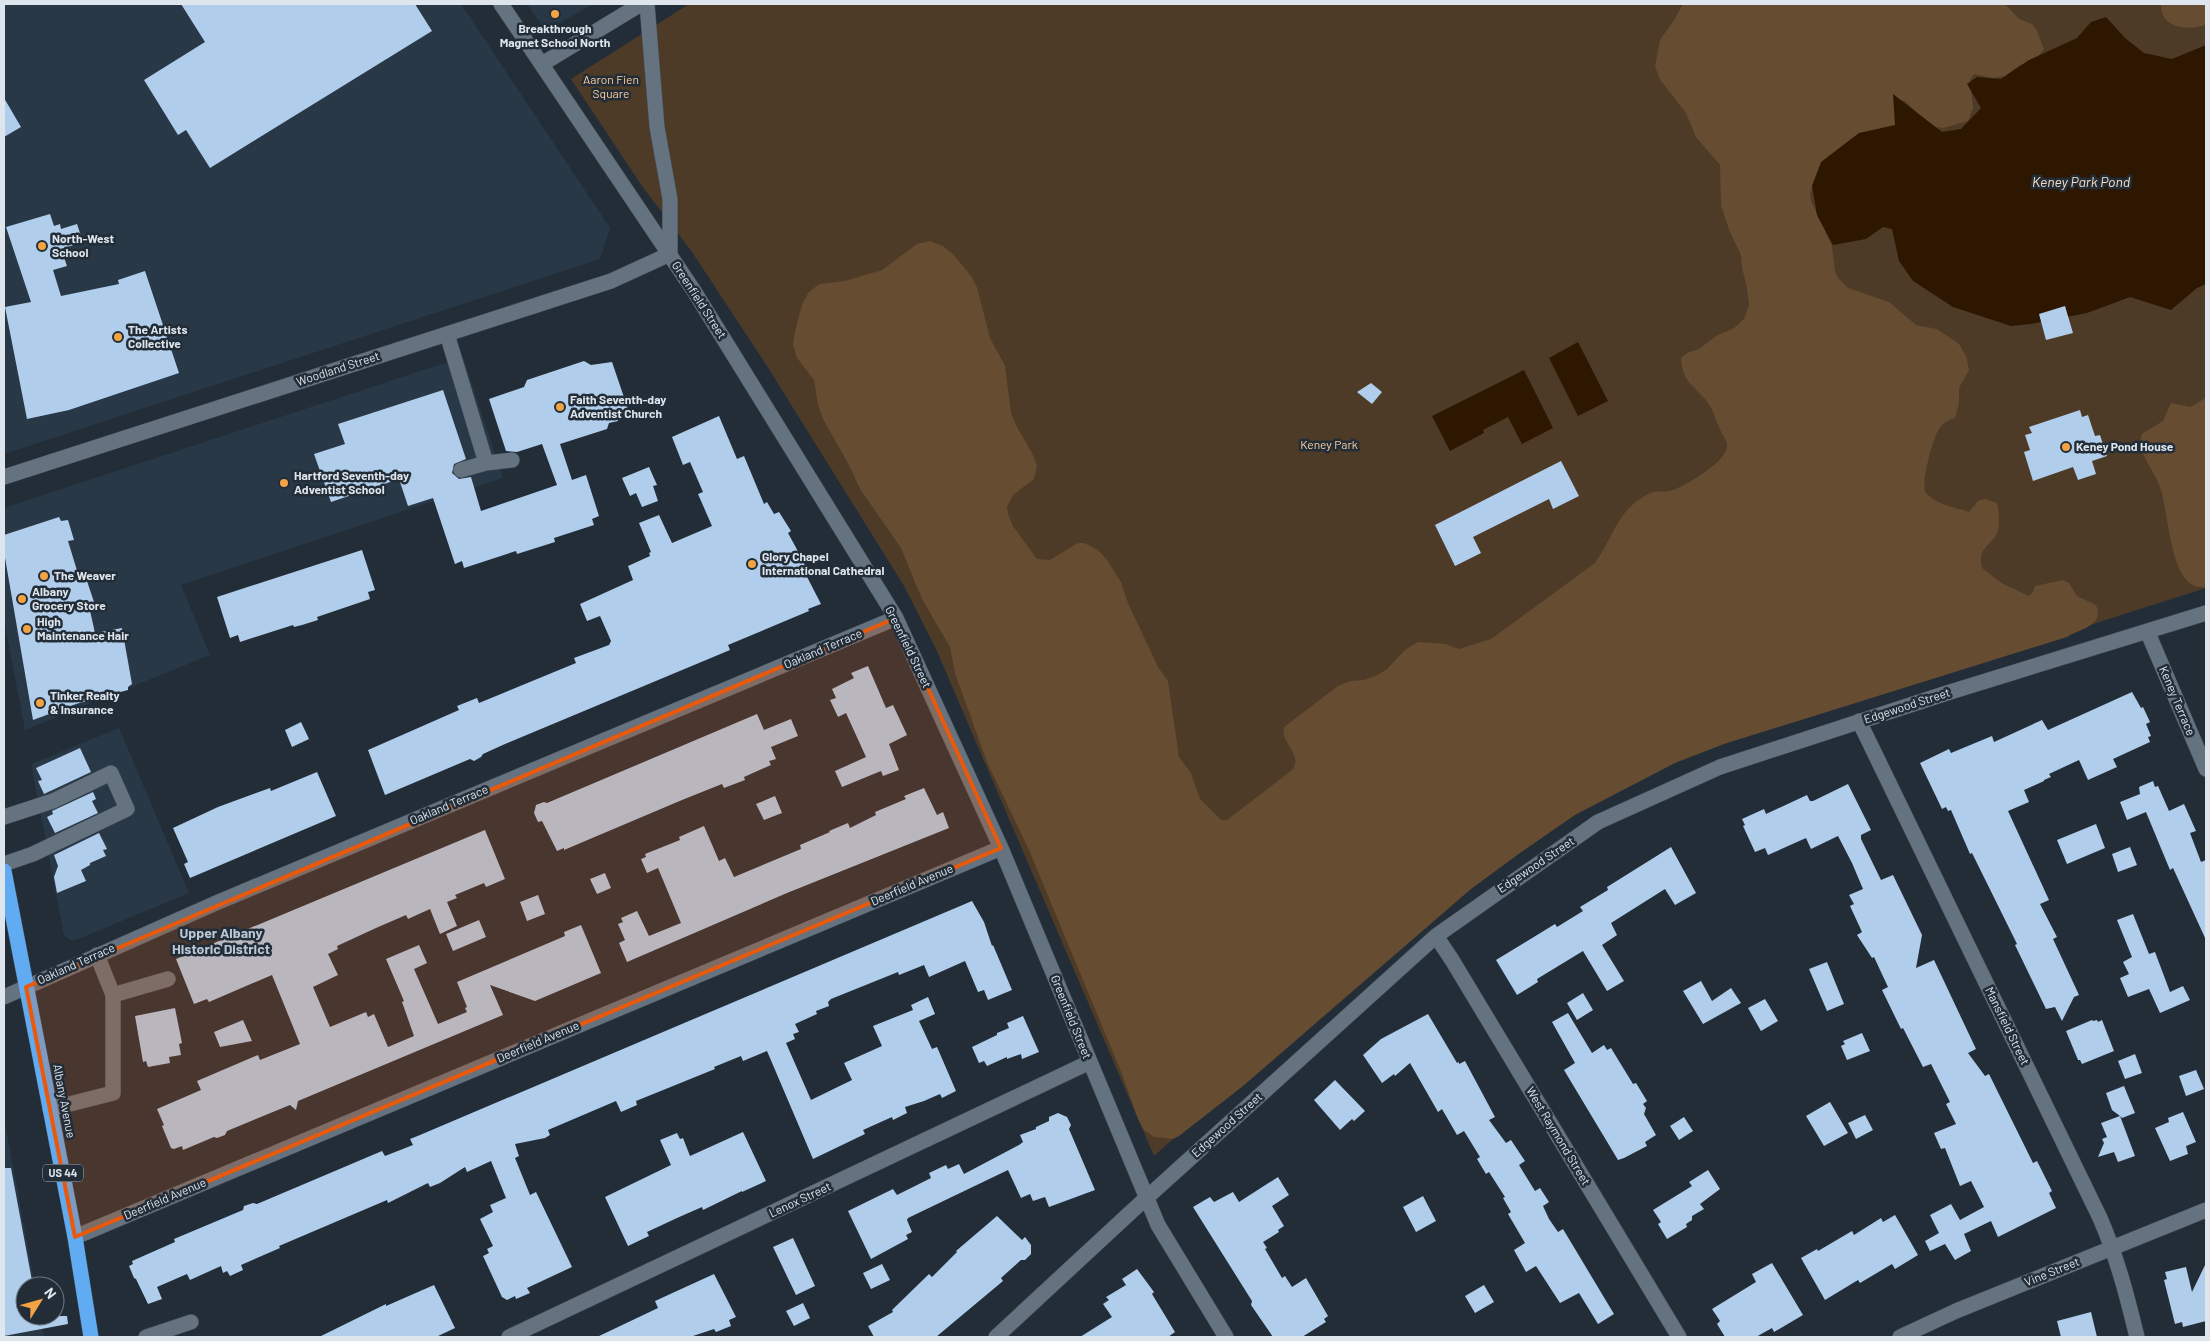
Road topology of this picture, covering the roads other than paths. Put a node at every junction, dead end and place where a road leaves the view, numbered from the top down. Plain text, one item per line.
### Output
1 (501, 4) edge
2 (641, 4) edge
3 (647, 4) edge
4 (542, 64) junction
5 (670, 254) junction
6 (447, 334) junction
7 (512, 460) dead end
8 (486, 463) junction
9 (461, 470) dead end
10 (4, 477) edge
11 (2206, 613) edge
12 (896, 618) junction
13 (2148, 633) junction
14 (1859, 721) junction
15 (2206, 769) edge
16 (4, 817) edge
17 (1001, 848) junction
18 (4, 864) edge
19 (4, 871) edge
20 (1436, 936) junction
21 (97, 954) junction
22 (168, 979) dead end
23 (26, 987) junction
24 (113, 995) junction
25 (4, 997) edge
26 (1090, 1062) junction
27 (50, 1109) junction
28 (1146, 1198) junction
29 (2206, 1210) edge
30 (76, 1237) junction
31 (2113, 1247) junction
32 (192, 1322) dead end
33 (91, 1337) edge
34 (146, 1337) edge
35 (509, 1337) edge
36 (996, 1337) edge
37 (1226, 1337) edge
38 (1679, 1337) edge
39 (1900, 1337) edge
40 (2137, 1337) edge

1 - 4 street, Greenfield Street
2 - 4 street
3 - 5 street
4 - 5 street, Greenfield Street
5 - 6 street, Woodland Street
5 - 12 street, Greenfield Street
6 - 8 street
6 - 10 street, Woodland Street
7 - 8 street
8 - 9 street
11 - 13 street, Edgewood Street
12 - 17 street, Greenfield Street
12 - 21 street, Oakland Terrace
13 - 14 street, Edgewood Street
13 - 15 street, Keney Terrace
14 - 20 street, Edgewood Street
14 - 31 street, Mansfield Street
16 - 18 street
17 - 26 street, Greenfield Street
17 - 30 street, Deerfield Avenue
19 - 23 highway, Albany Avenue / US 44
20 - 28 street, Edgewood Street
20 - 38 street, West Raymond Street
21 - 23 street, Oakland Terrace
21 - 24 street
22 - 24 street
23 - 25 street, Oakland Terrace
23 - 27 highway, Albany Avenue / US 44
24 - 27 street
26 - 28 street, Greenfield Street
26 - 35 street, Lenox Street
27 - 30 highway, Albany Avenue / US 44
28 - 36 street, Edgewood Street
28 - 37 street, Greenfield Street
29 - 31 street, Vine Street
30 - 33 highway, Albany Avenue / US 44
31 - 39 street, Vine Street
31 - 40 street, Mansfield Street
32 - 34 street

